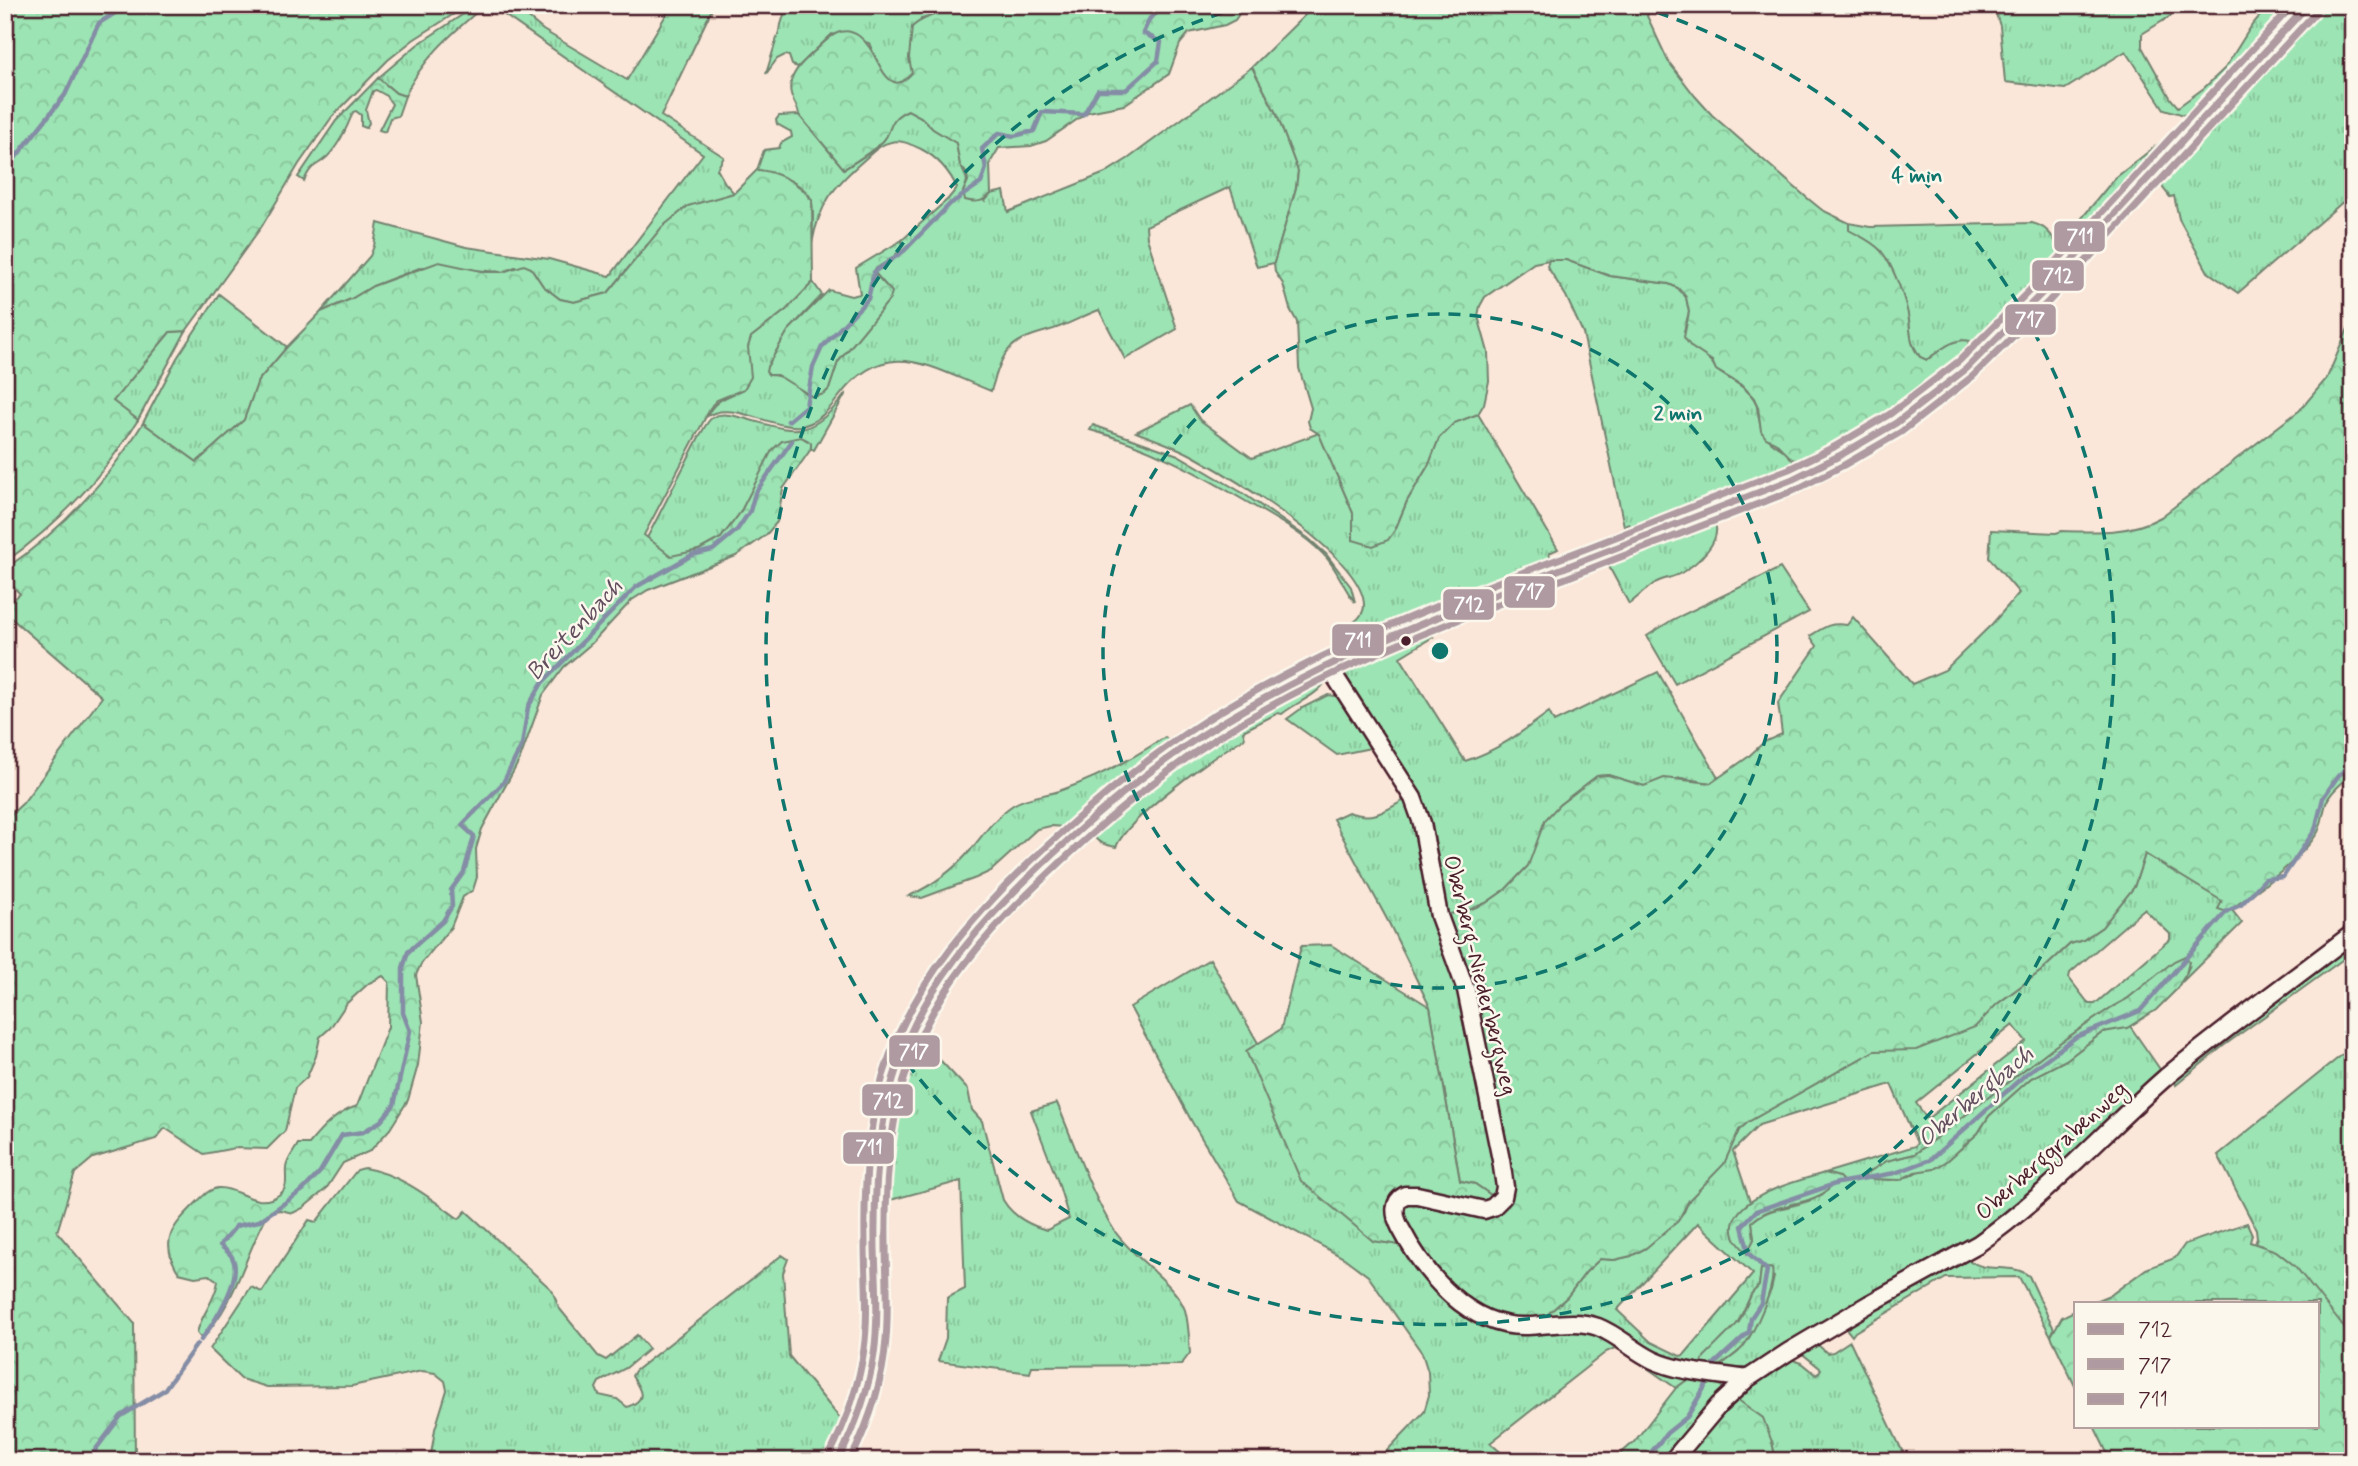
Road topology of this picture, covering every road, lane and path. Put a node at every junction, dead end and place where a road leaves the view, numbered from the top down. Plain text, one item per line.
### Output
1 (2308, 5) edge
2 (1327, 664) junction
3 (2353, 933) edge
4 (1747, 1379) junction
5 (838, 1461) edge
6 (1672, 1461) edge

1 - 2 main road
2 - 4 street, Oberberg-Niederbergweg
2 - 5 main road
3 - 4 street, Oberberggrabenweg
4 - 6 street, Oberberggrabenweg

